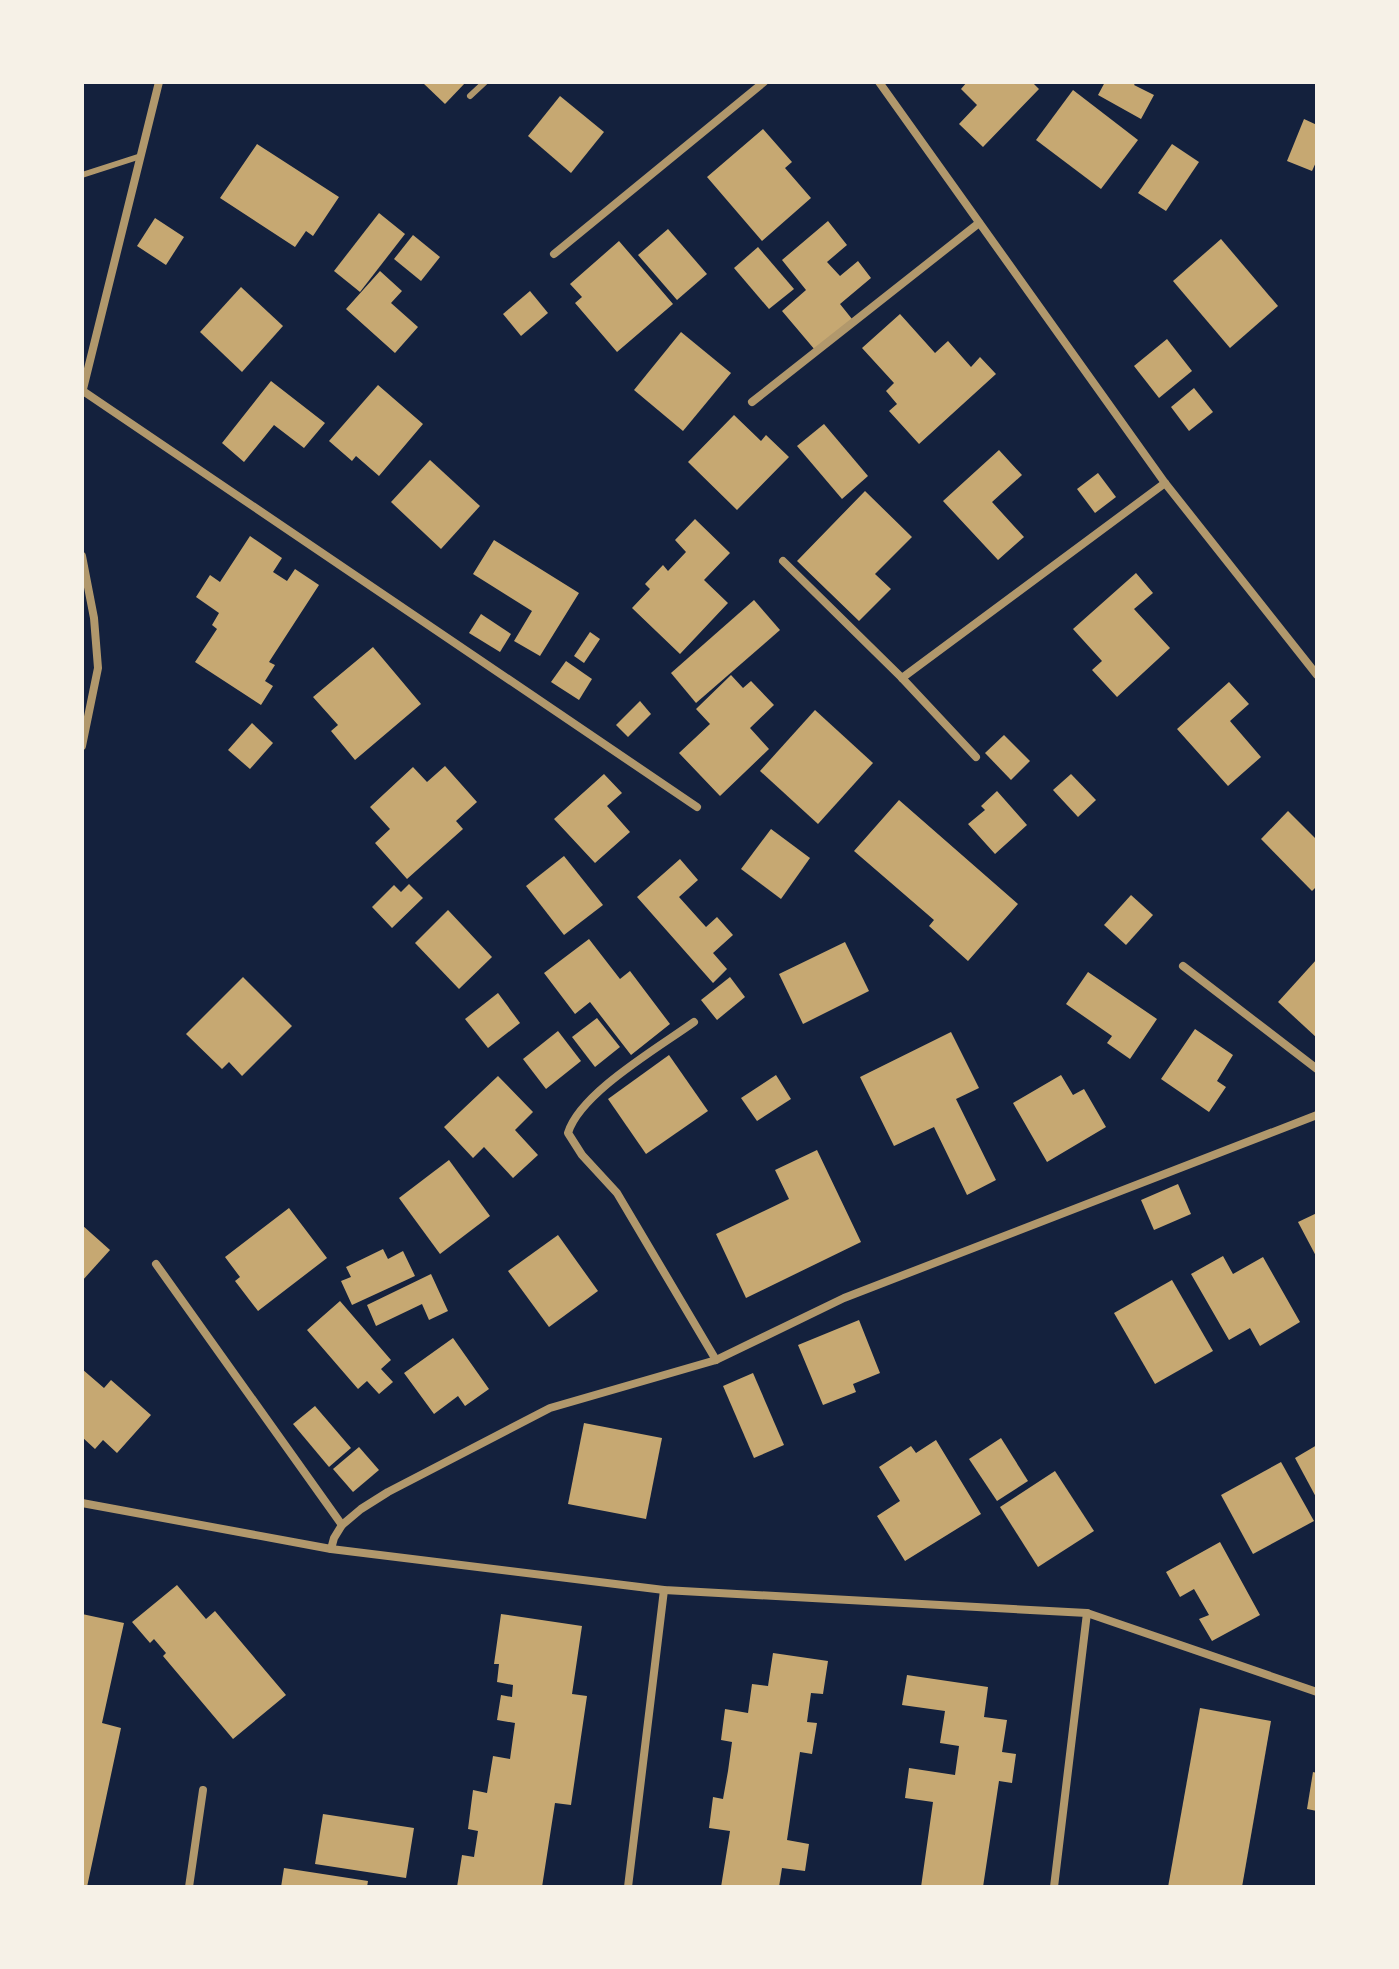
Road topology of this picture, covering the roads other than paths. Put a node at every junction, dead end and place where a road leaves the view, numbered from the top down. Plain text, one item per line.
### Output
1 (159, 82) edge
2 (485, 82) edge
3 (764, 82) edge
4 (879, 82) edge
5 (470, 96) dead end
6 (141, 156) junction
7 (82, 175) edge
8 (979, 223) junction
9 (554, 254) dead end
10 (82, 392) edge
11 (752, 402) dead end
12 (1165, 483) junction
13 (82, 556) edge
14 (783, 561) dead end
15 (1317, 675) edge
16 (902, 678) junction
17 (82, 746) edge
18 (976, 757) dead end
19 (697, 807) dead end
20 (1183, 966) dead end
21 (694, 1022) dead end
22 (1317, 1069) edge
23 (1317, 1115) edge
24 (156, 1264) dead end
25 (716, 1360) junction
26 (82, 1503) edge
27 (342, 1525) junction
28 (331, 1549) junction
29 (664, 1590) junction
30 (1087, 1613) junction
31 (1315, 1689) edge
32 (203, 1790) dead end
33 (189, 1887) edge
34 (628, 1887) edge
35 (1054, 1887) edge

1 - 6 street
2 - 5 lane
3 - 9 street
4 - 8 street
6 - 7 lane
6 - 10 street
8 - 11 street
8 - 12 street
10 - 19 street
12 - 15 street
12 - 16 street
13 - 17 street
14 - 16 street
16 - 18 street
20 - 22 street
21 - 25 street
23 - 25 street
24 - 27 street
25 - 27 street
26 - 28 street
27 - 28 street
28 - 29 street
29 - 30 street
29 - 34 street
30 - 31 street
30 - 35 street
32 - 33 street

